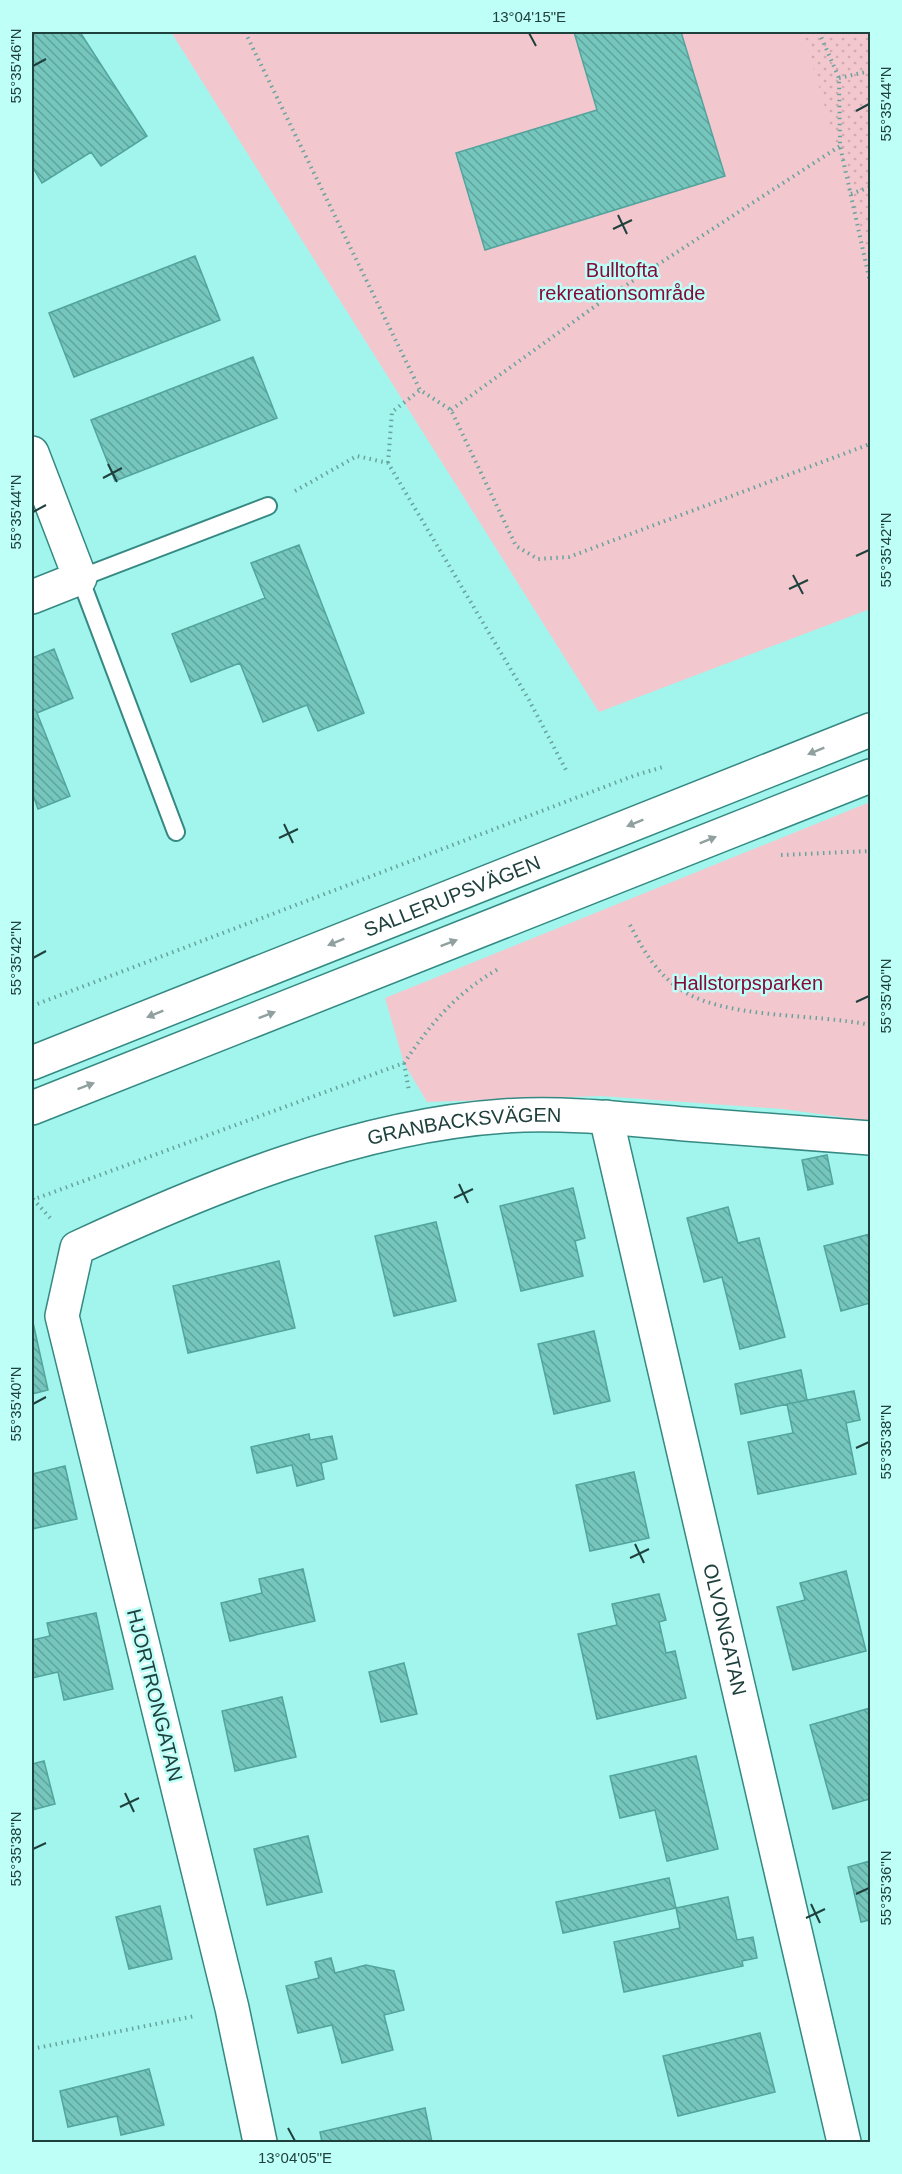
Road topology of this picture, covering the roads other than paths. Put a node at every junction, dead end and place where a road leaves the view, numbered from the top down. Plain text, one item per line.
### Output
1 (32, 453) edge
2 (268, 506) road end
3 (80, 578) junction
4 (32, 597) edge
5 (870, 730) edge
6 (870, 776) edge
7 (176, 832) dead end
8 (32, 1063) edge
9 (32, 1108) edge
10 (606, 1117) junction
11 (870, 1138) edge
12 (77, 1248) joint
13 (260, 2142) edge
14 (844, 2142) edge

1 - 3 street
2 - 3 lane
3 - 4 street
3 - 7 lane
5 -> 8 street, SALLERUPSVÄGEN
9 -> 6 street
10 - 11 street, GRANBACKSVÄGEN
10 - 12 street, GRANBACKSVÄGEN
10 - 14 street, OLVONGATAN
12 - 13 street, HJORTRONGATAN

